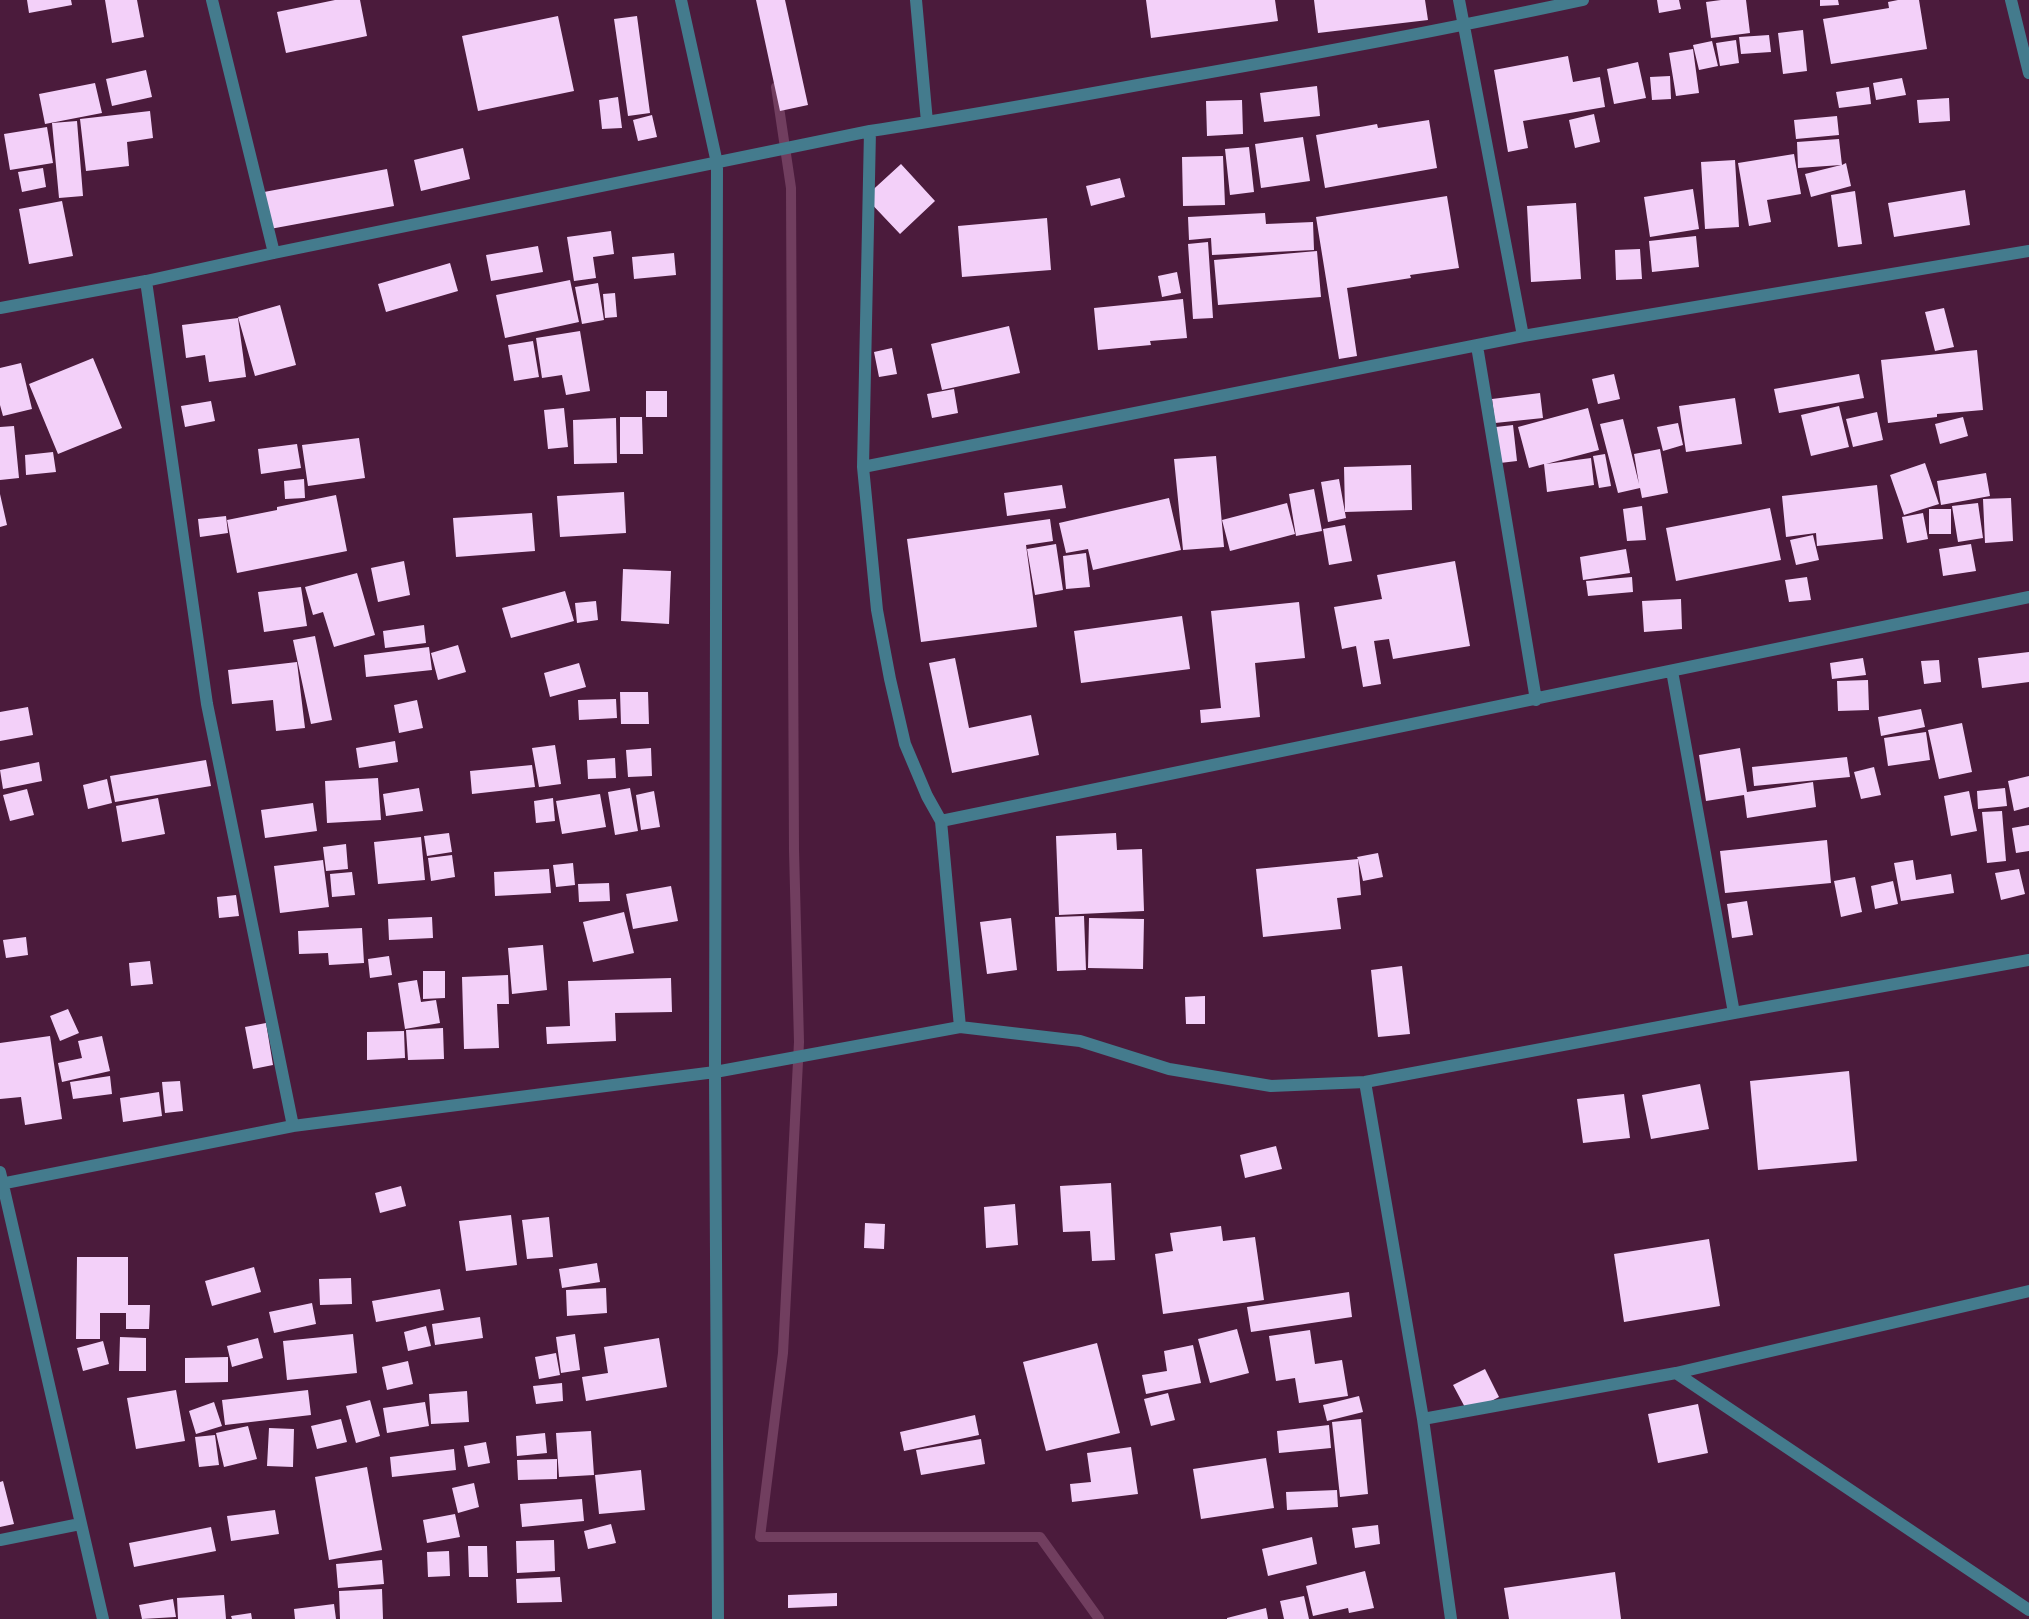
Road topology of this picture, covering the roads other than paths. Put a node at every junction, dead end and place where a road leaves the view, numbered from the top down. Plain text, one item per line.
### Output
1 (212, 0) edge
2 (681, 0) edge
3 (916, 0) edge
4 (1459, 0) edge
5 (1583, 0) edge
6 (2011, 0) edge
7 (1465, 26) junction
8 (2029, 72) edge
9 (927, 122) junction
10 (870, 131) junction
11 (717, 163) junction
12 (2029, 251) edge
13 (274, 253) junction
14 (146, 281) junction
15 (0, 308) edge
16 (1523, 336) junction
17 (1478, 346) junction
18 (863, 467) junction
19 (2029, 598) edge
20 (1672, 671) junction
21 (1536, 700) junction
22 (941, 821) junction
23 (2029, 960) edge
24 (1734, 1013) junction
25 (960, 1027) junction
26 (715, 1072) junction
27 (1366, 1082) junction
28 (293, 1126) junction
29 (1, 1180) edge
30 (2029, 1291) edge
31 (1676, 1372) junction
32 (1424, 1419) junction
33 (80, 1524) junction
34 (0, 1540) edge
35 (2029, 1610) edge
36 (103, 1619) edge
37 (718, 1619) edge
38 (1451, 1619) edge

1 - 13 street
2 - 11 street
3 - 9 street
4 - 7 street
5 - 7 street
6 - 8 street
7 - 9 street
7 - 16 street
9 - 10 street
10 - 11 street
10 - 18 street
11 - 13 street
11 - 26 street
12 - 16 street
13 - 14 street
14 - 15 street
14 - 28 street
16 - 17 street
17 - 18 street
17 - 21 street
18 - 22 street
19 - 20 street
20 - 21 street
20 - 24 street
21 - 22 street
22 - 25 street
23 - 24 street
24 - 27 street
25 - 26 street
25 - 27 street
26 - 28 street
26 - 37 street
27 - 32 street
28 - 29 street
29 - 33 street
30 - 31 street
31 - 32 street
31 - 35 street
32 - 38 street
33 - 34 street
33 - 36 street

